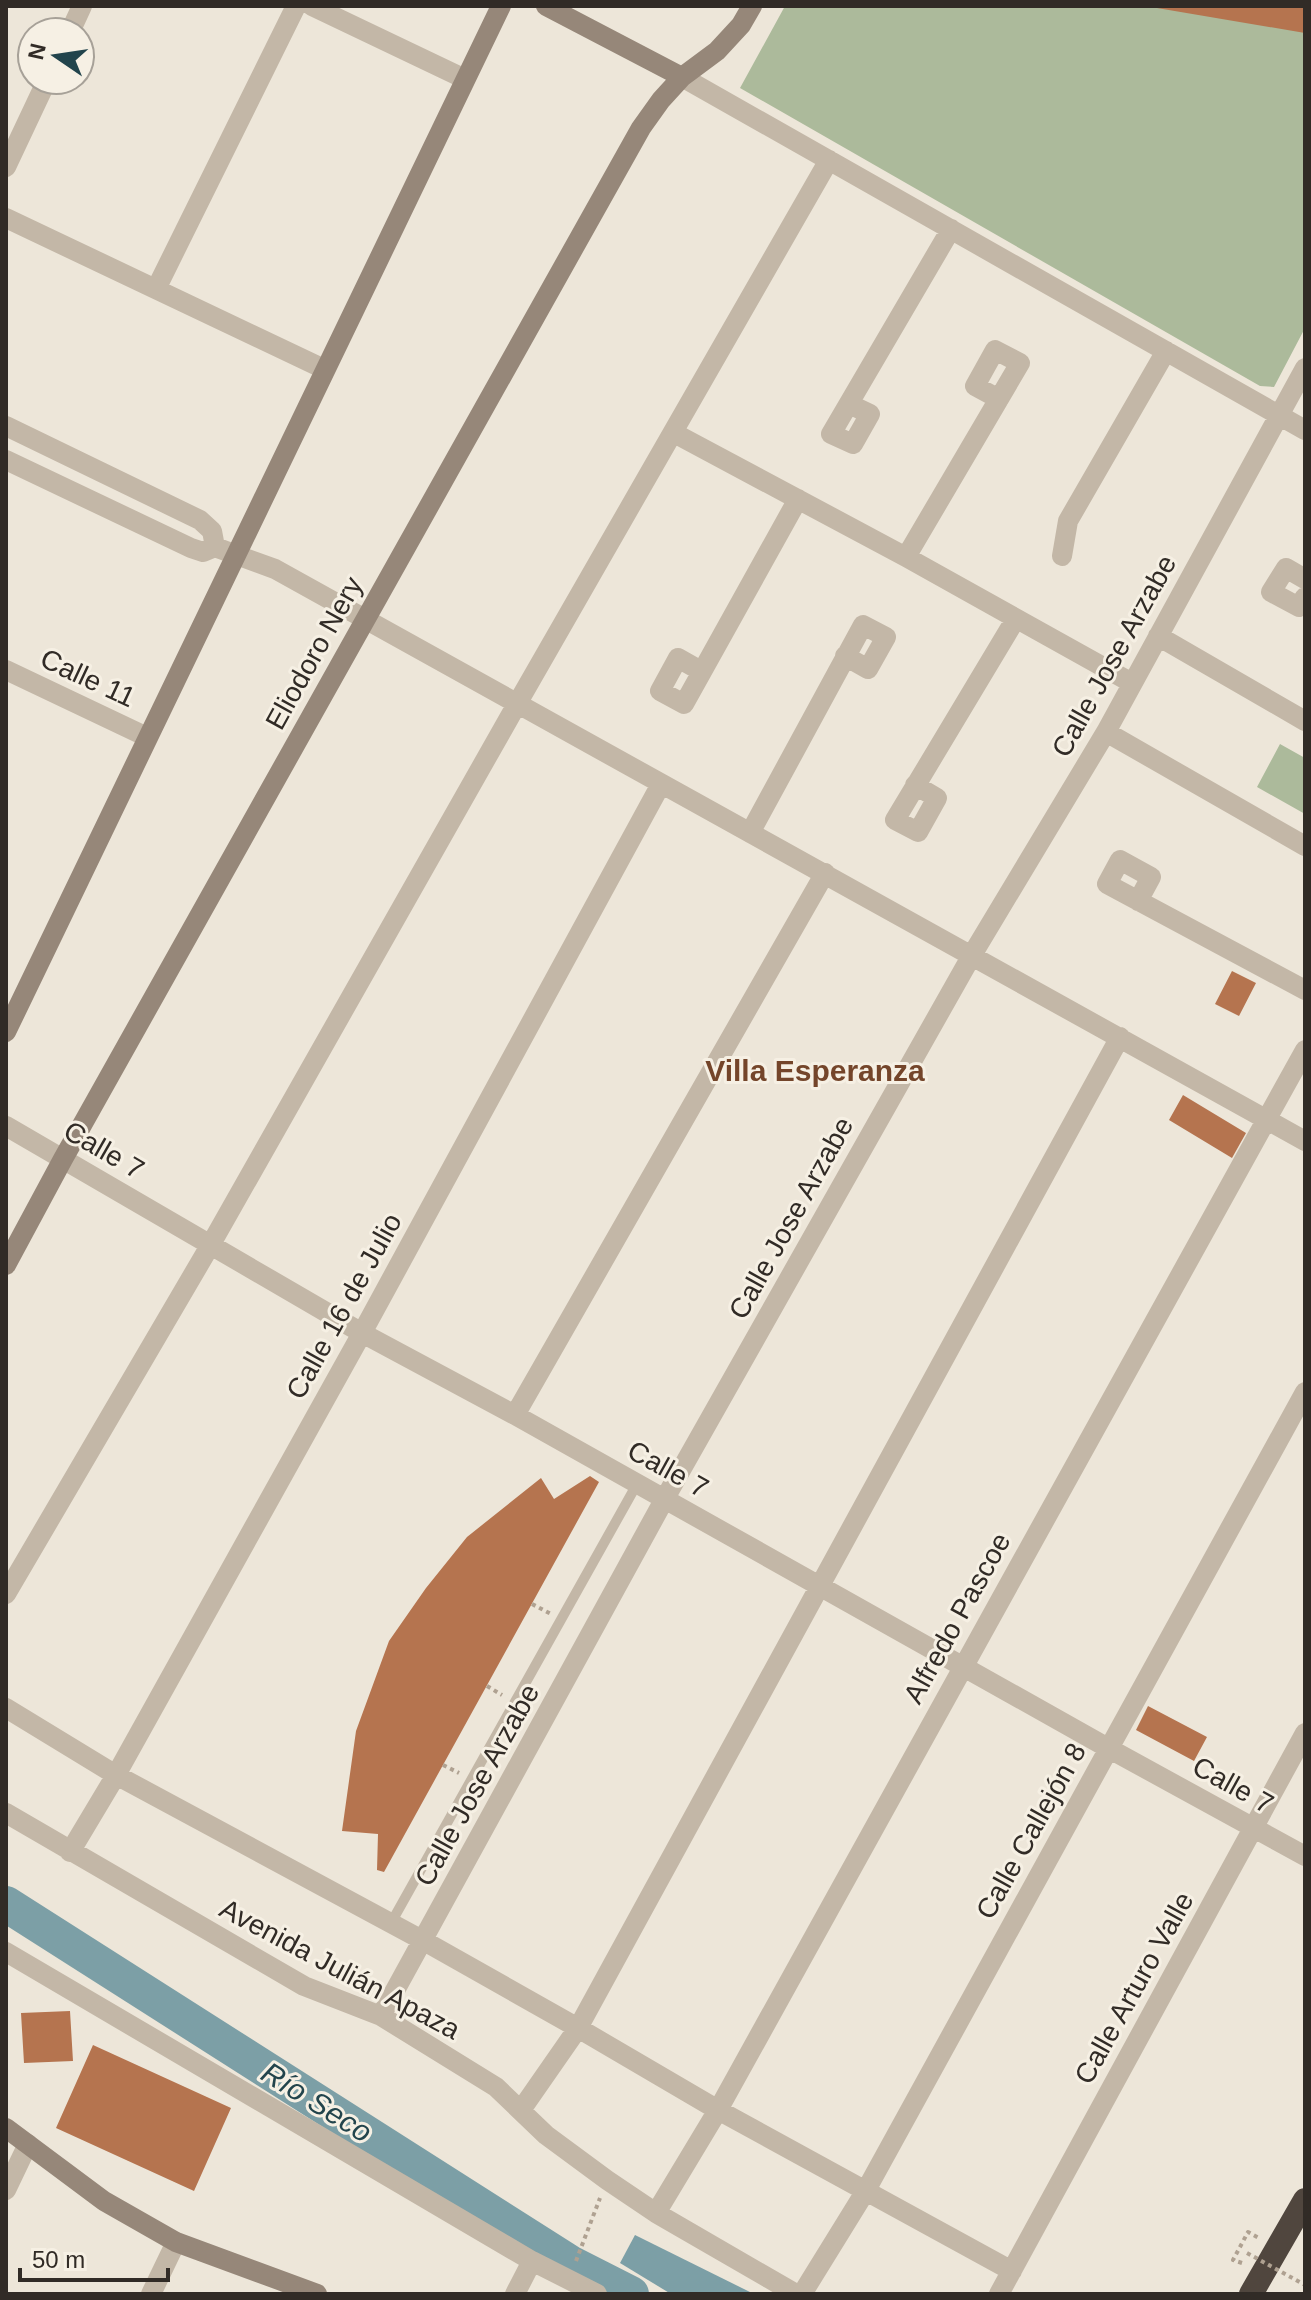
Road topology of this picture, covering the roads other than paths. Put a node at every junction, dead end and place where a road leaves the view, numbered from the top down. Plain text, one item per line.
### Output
1 (296, 6) edge
2 (312, 6) edge
3 (501, 6) edge
4 (546, 6) edge
5 (752, 6) edge
6 (682, 77) junction
7 (465, 79) junction
8 (39, 96) edge
9 (829, 160) junction
10 (6, 167) edge
11 (6, 218) edge
12 (951, 229) junction
13 (156, 289) junction
14 (1166, 351) junction
15 (1305, 368) edge
16 (324, 369) junction
17 (999, 399) dead end
18 (849, 404) dead end
19 (1279, 415) junction
20 (6, 426) edge
21 (1305, 430) edge
22 (674, 433) junction
23 (6, 460) edge
24 (798, 499) junction
25 (215, 547) junction
26 (235, 553) junction
27 (1062, 556) dead end
28 (906, 557) junction
29 (1305, 579) edge
30 (1305, 597) edge
31 (365, 619) junction
32 (1015, 620) junction
33 (1158, 636) junction
34 (845, 656) dead end
35 (6, 670) edge
36 (701, 671) dead end
37 (1132, 683) junction
38 (517, 704) junction
39 (1305, 721) edge
40 (1106, 732) junction
41 (147, 737) junction
42 (661, 784) junction
43 (915, 785) dead end
44 (750, 833) junction
45 (1305, 846) edge
46 (825, 873) junction
47 (1138, 901) dead end
48 (972, 955) junction
49 (1305, 990) edge
50 (6, 1031) edge
51 (1120, 1037) junction
52 (1305, 1050) edge
53 (1268, 1120) junction
54 (6, 1126) edge
55 (1305, 1141) edge
56 (63, 1159) junction
57 (211, 1244) junction
58 (6, 1265) edge
59 (362, 1333) junction
60 (1305, 1392) edge
61 (515, 1415) junction
62 (637, 1484) junction
63 (664, 1500) junction
64 (819, 1584) junction
65 (6, 1594) edge
66 (963, 1665) junction
67 (6, 1708) edge
68 (1305, 1733) edge
69 (1108, 1748) junction
70 (116, 1775) junction
71 (6, 1813) edge
72 (1253, 1827) junction
73 (70, 1852) junction
74 (1305, 1856) edge
75 (391, 1923) junction
76 (424, 1941) junction
77 (6, 1952) edge
78 (381, 2016) junction
79 (578, 2028) junction
80 (521, 2110) junction
81 (718, 2110) junction
82 (6, 2128) edge
83 (28, 2144) junction
84 (6, 2190) edge
85 (865, 2192) junction
86 (1305, 2200) edge
87 (656, 2213) junction
88 (176, 2242) junction
89 (532, 2261) junction
90 (1012, 2271) junction
91 (1255, 2293) edge
92 (151, 2294) edge
93 (317, 2294) edge
94 (515, 2294) edge
95 (597, 2294) edge
96 (799, 2294) edge
97 (999, 2294) edge

1 - 13 street
2 - 7 street
3 - 7 street
4 - 6 street
5 - 6 street, Eliodoro Nery
6 - 9 street
6 - 31 street, Eliodoro Nery
7 - 16 street
8 - 10 street
9 - 12 street
9 - 22 street
11 - 13 street
12 - 14 street
12 - 18 street
13 - 16 street
14 - 19 street
14 - 27 street
15 - 19 street, Calle Jose Arzabe
16 - 26 street
17 - 28 street
19 - 21 street
19 - 33 street, Calle Jose Arzabe
20 - 25 street
22 - 24 street
22 - 38 street
23 - 25 street
24 - 28 street
24 - 36 street
25 - 26 street
26 - 31 street
26 - 41 street
28 - 32 street
29 - 30 street
31 - 38 street
31 - 56 street, Eliodoro Nery
32 - 37 street
32 - 43 street
33 - 37 street, Calle Jose Arzabe
33 - 39 street
34 - 44 street
35 - 41 street, Calle 11
37 - 40 street, Calle Jose Arzabe
38 - 42 street
38 - 57 street
40 - 45 street
40 - 48 street, Calle Jose Arzabe
41 - 50 street
42 - 44 street
42 - 59 street, Calle 16 de Julio
44 - 46 street
46 - 48 street
46 - 61 street
47 - 49 street
48 - 51 street
48 - 63 street, Calle Jose Arzabe
51 - 53 street
51 - 64 street
52 - 53 street, Alfredo Pascoe
53 - 55 street
53 - 66 street, Alfredo Pascoe
54 - 56 street, Calle 7
56 - 57 street, Calle 7
56 - 58 street, Eliodoro Nery
57 - 59 street, Calle 7
57 - 65 street
59 - 61 street, Calle 7
59 - 70 street, Calle 16 de Julio
60 - 69 street, Calle Callejón 8
61 - 62 street, Calle 7
62 - 63 street, Calle 7
62 - 75 lane
63 - 64 street, Calle 7
63 - 76 street, Calle Jose Arzabe
64 - 66 street, Calle 7
64 - 79 street
66 - 69 street, Calle 7
66 - 81 street, Alfredo Pascoe
67 - 70 street
68 - 72 street, Calle Arturo Valle
69 - 72 street, Calle 7
69 - 85 street, Calle Callejón 8
70 - 73 street, Calle 16 de Julio
70 - 75 street
71 - 73 street, Avenida Julián Apaza
72 - 74 street, Calle 7
72 - 90 street, Calle Arturo Valle
73 - 78 street, Avenida Julián Apaza
75 - 76 street
76 - 78 street, Calle Jose Arzabe
76 - 79 street
77 - 89 street
78 - 80 street, Avenida Julián Apaza
79 - 80 street
79 - 81 street
80 - 87 street, Avenida Julián Apaza
81 - 85 street
81 - 87 street, Alfredo Pascoe
82 - 83 street
83 - 84 street
83 - 88 street
85 - 90 street
85 - 96 street, Calle Callejón 8
86 - 91 highway
87 - 96 street, Avenida Julián Apaza
88 - 92 street
88 - 93 street
89 - 94 street
89 - 95 street
90 - 97 street, Calle Arturo Valle

